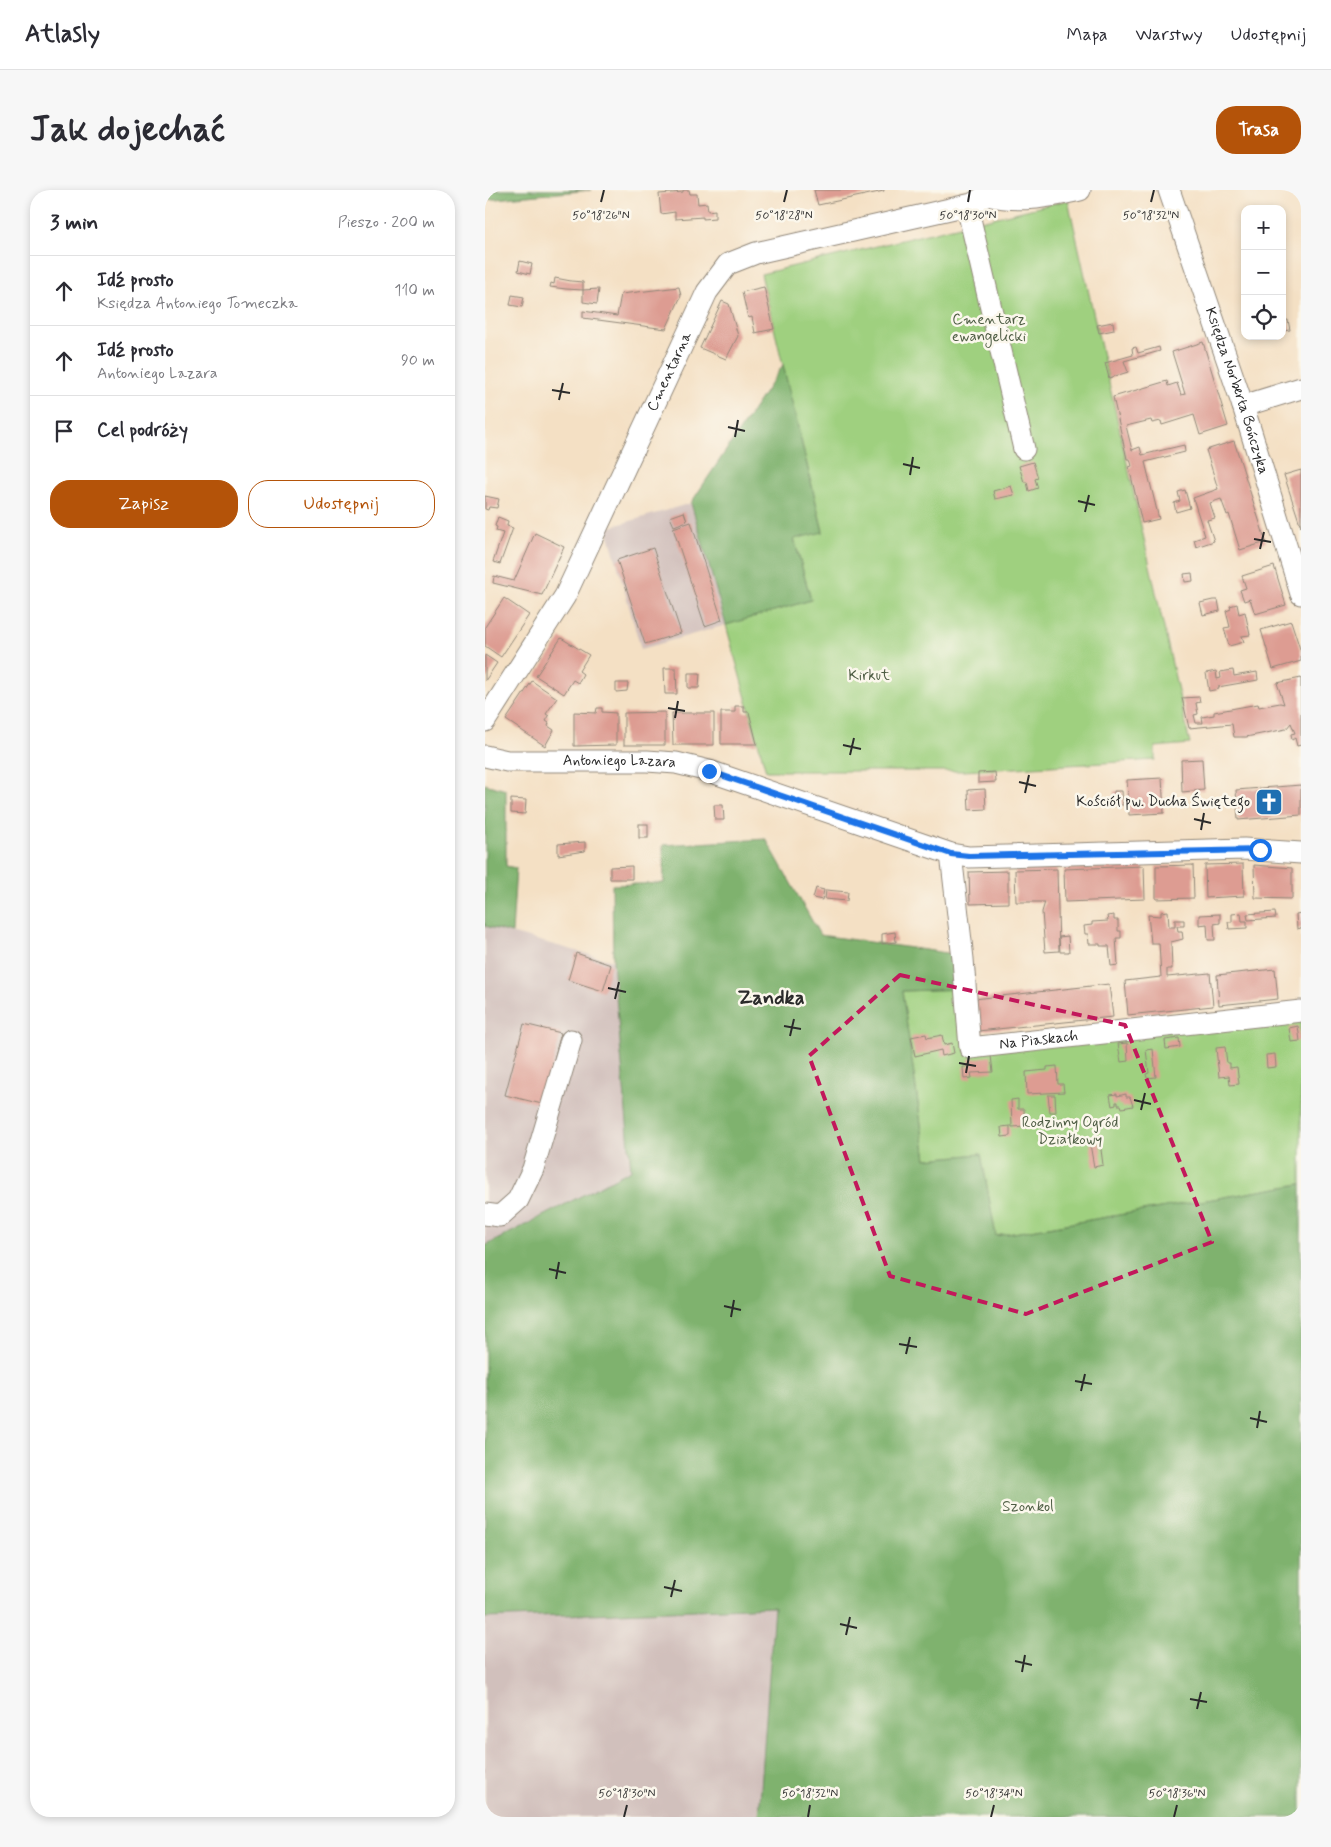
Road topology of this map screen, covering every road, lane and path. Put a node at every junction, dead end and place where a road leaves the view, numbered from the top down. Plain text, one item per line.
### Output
1 (1080, 190) edge
2 (1169, 190) edge
3 (988, 192) edge
4 (967, 206) junction
5 (1301, 388) edge
6 (1243, 406) junction
7 (1024, 449) dead end
8 (1301, 594) edge
9 (485, 721) edge
10 (485, 756) edge
11 (1301, 853) edge
12 (951, 854) junction
13 (1301, 1011) edge
14 (571, 1040) dead end
15 (485, 1214) edge

1 - 3 street
2 - 6 street, Księdza Norberta Bończyka
3 - 4 street, Cmentarna
4 - 7 street
4 - 9 street, Cmentarna
5 - 6 street
6 - 8 street, Księdza Norberta Bończyka
10 - 12 street, Antoniego Lazara
11 - 12 street, Antoniego Lazara
12 - 13 street, Na Piaskach
14 - 15 street

